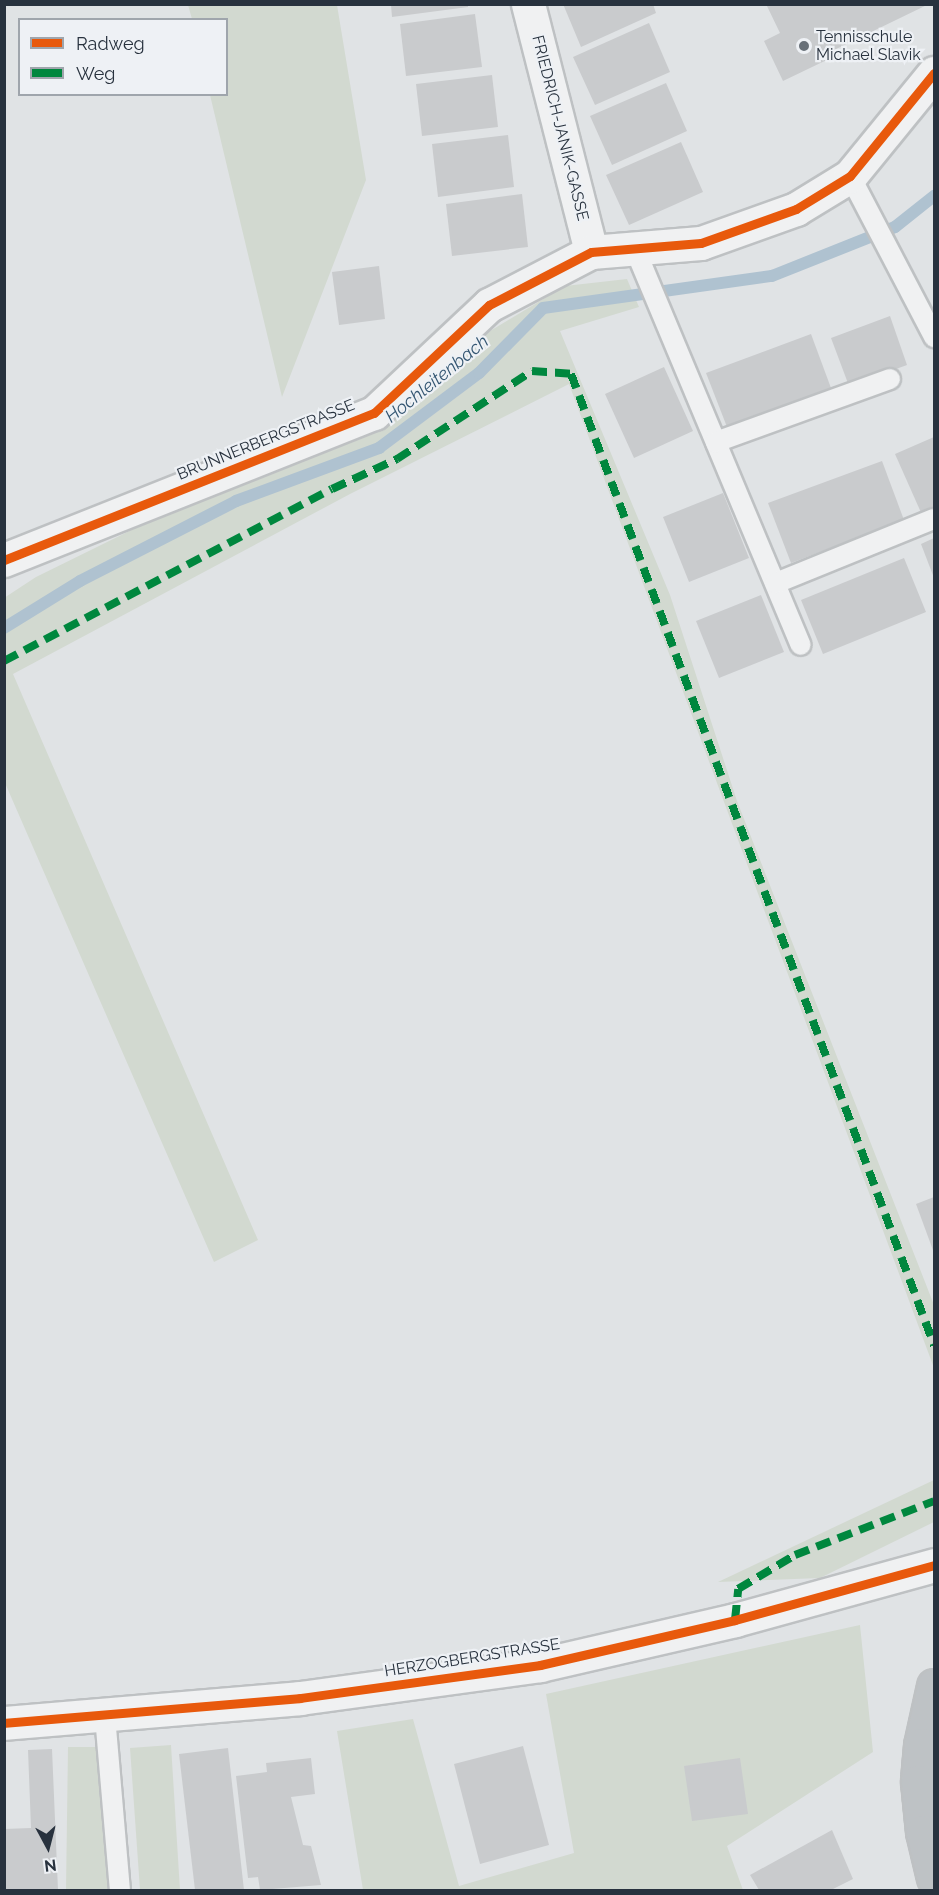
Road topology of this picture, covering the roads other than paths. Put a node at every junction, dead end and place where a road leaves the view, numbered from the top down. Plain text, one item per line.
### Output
1 (528, 4) edge
2 (934, 73) edge
3 (850, 176) junction
4 (591, 252) junction
5 (641, 263) junction
6 (934, 337) edge
7 (890, 379) dead end
8 (717, 442) junction
9 (934, 519) edge
10 (4, 560) edge
11 (776, 583) junction
12 (801, 645) dead end
13 (934, 1565) edge
14 (934, 1686) edge
15 (105, 1716) junction
16 (4, 1723) edge
17 (934, 1878) edge
18 (120, 1890) edge

1 - 4 street, FRIEDRICH-JANIK-GASSE
2 - 3 street, BRUNNERBERGSTRASSE
3 - 5 street, BRUNNERBERGSTRASSE
3 - 6 lane
4 - 5 street, BRUNNERBERGSTRASSE
4 - 10 street, BRUNNERBERGSTRASSE
5 - 8 lane
7 - 8 lane
8 - 11 lane
9 - 11 lane
11 - 12 lane
13 - 15 street, HERZOGBERGSTRASSE
14 - 17 main road
15 - 16 street, HERZOGBERGSTRASSE
15 - 18 lane

